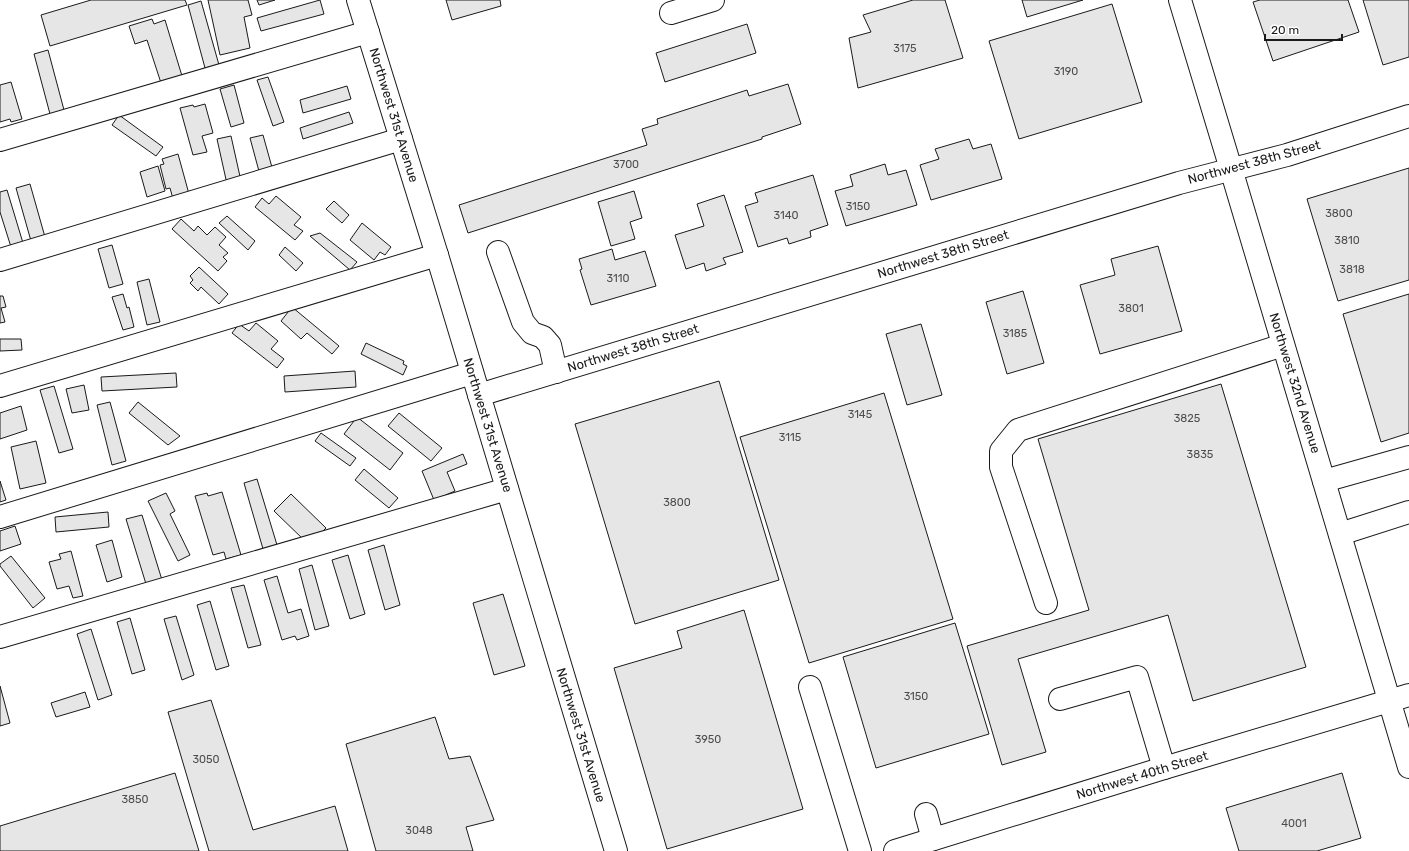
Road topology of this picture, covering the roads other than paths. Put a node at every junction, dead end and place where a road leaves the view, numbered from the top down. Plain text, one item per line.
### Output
1 (358, 0) edge
2 (713, 0) edge
3 (1180, 0) edge
4 (671, 13) dead end
5 (368, 32) junction
6 (1409, 116) edge
7 (401, 139) junction
8 (0, 140) edge
9 (1231, 169) junction
10 (498, 252) dead end
11 (437, 255) junction
12 (0, 260) edge
13 (1284, 345) junction
14 (556, 372) junction
15 (472, 373) junction
16 (0, 386) edge
17 (478, 395) junction
18 (1409, 457) edge
19 (1324, 481) junction
20 (507, 489) junction
21 (1409, 512) edge
22 (0, 517) edge
23 (1340, 534) junction
24 (1046, 603) dead end
25 (0, 637) edge
26 (810, 687) dead end
27 (1399, 698) edge
28 (1060, 699) dead end
29 (1409, 767) edge
30 (1164, 768) junction
31 (926, 814) dead end
32 (933, 839) junction
33 (616, 851) edge
34 (860, 851) edge
35 (895, 851) edge

1 - 5 street, Northwest 31st Avenue
2 - 4 street
3 - 9 street, Northwest 32nd Avenue
5 - 7 street, Northwest 31st Avenue
5 - 8 street
6 - 9 street, Northwest 38th Street
7 - 11 street, Northwest 31st Avenue
7 - 12 street
9 - 13 street, Northwest 32nd Avenue
9 - 14 street, Northwest 38th Street
10 - 14 street
11 - 15 street, Northwest 31st Avenue
11 - 16 street
13 - 19 street, Northwest 32nd Avenue
13 - 24 street
14 - 17 street, Northwest 38th Street
15 - 17 street, Northwest 31st Avenue
15 - 22 street
17 - 20 street, Northwest 31st Avenue
18 - 19 street
19 - 23 street, Northwest 32nd Avenue
20 - 25 street
20 - 33 street, Northwest 31st Avenue
21 - 23 street
23 - 27 street, Northwest 32nd Avenue
26 - 34 street
27 - 29 street, Northwest 32nd Avenue
27 - 30 street, Northwest 40th Street
28 - 30 street
30 - 32 street, Northwest 40th Street
31 - 32 street
32 - 35 street, Northwest 40th Street

